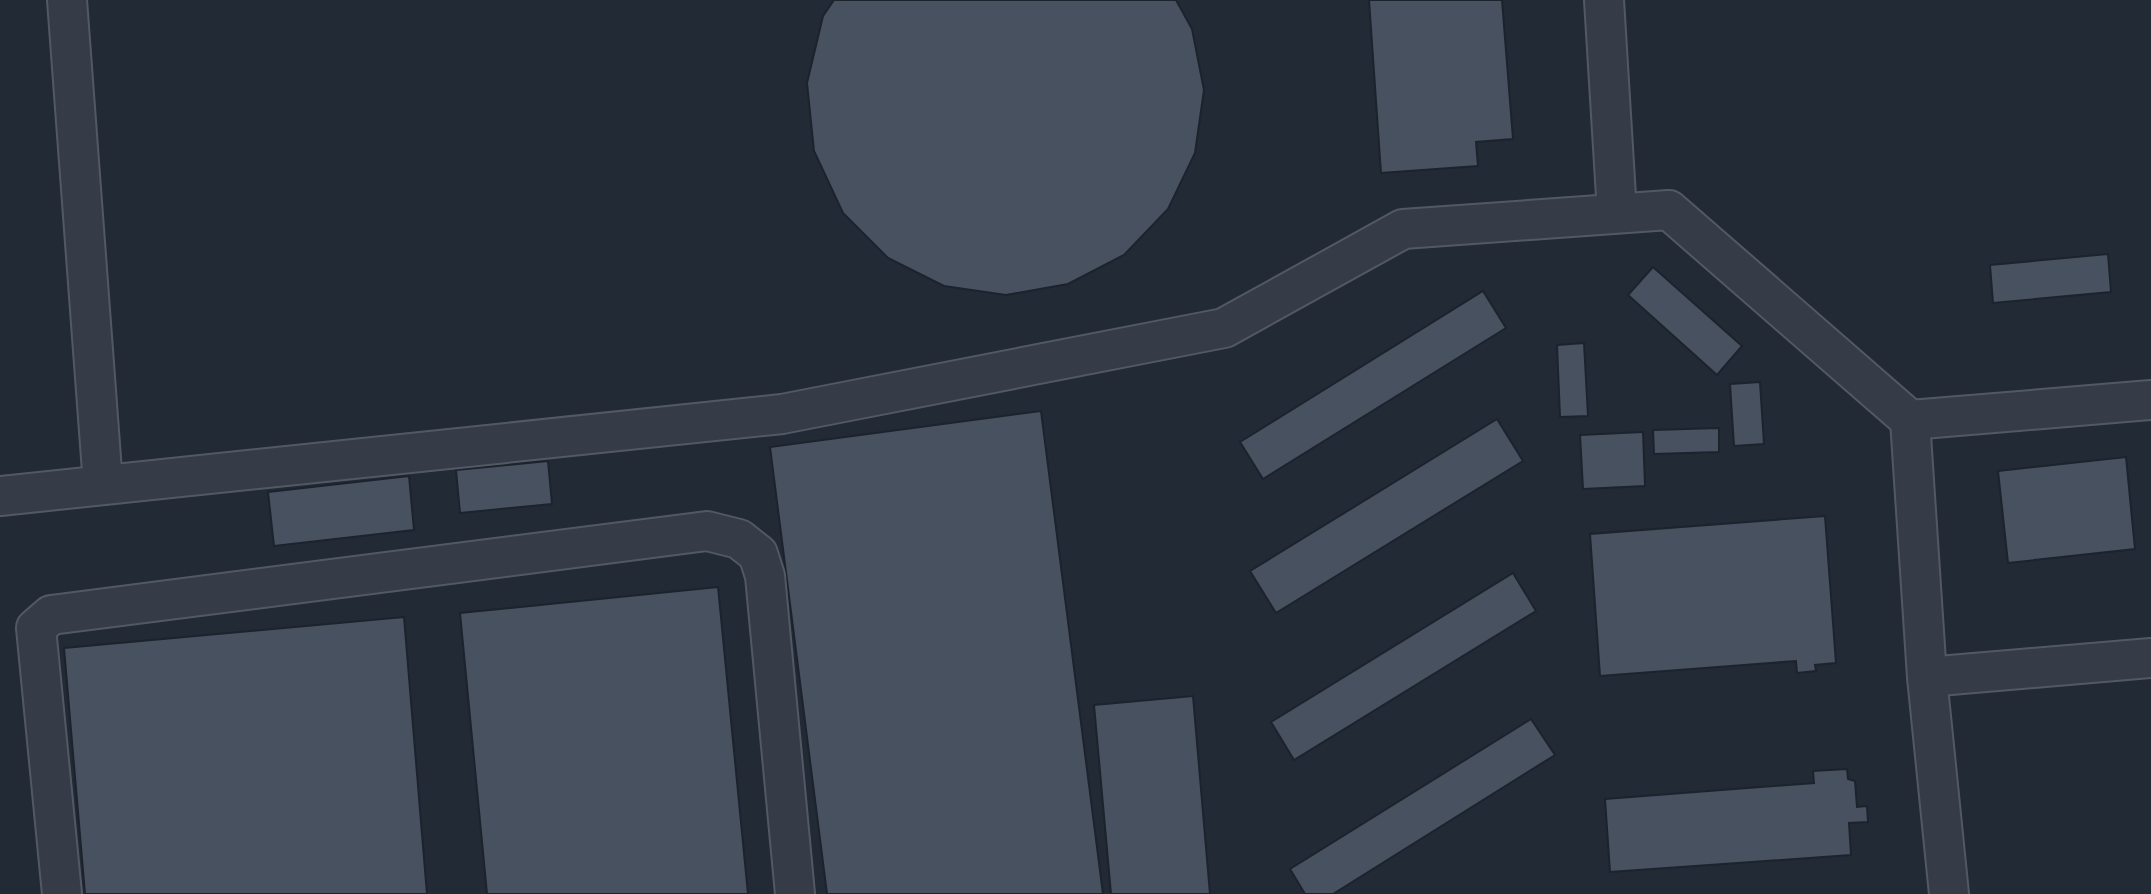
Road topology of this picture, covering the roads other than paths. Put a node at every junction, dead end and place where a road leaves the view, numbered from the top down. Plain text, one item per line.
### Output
1 (66, 0) edge
2 (1604, 0) edge
3 (1618, 213) junction
4 (2151, 400) edge
5 (1910, 420) junction
6 (103, 485) junction
7 (0, 496) edge
8 (2151, 658) edge
9 (1927, 677) junction
10 (62, 894) edge
11 (795, 894) edge
12 (1950, 894) edge

1 - 6 lane
2 - 3 lane
3 - 5 lane
3 - 6 lane
4 - 5 lane
5 - 9 lane
6 - 7 lane
8 - 9 lane
9 - 12 lane
10 - 11 lane

